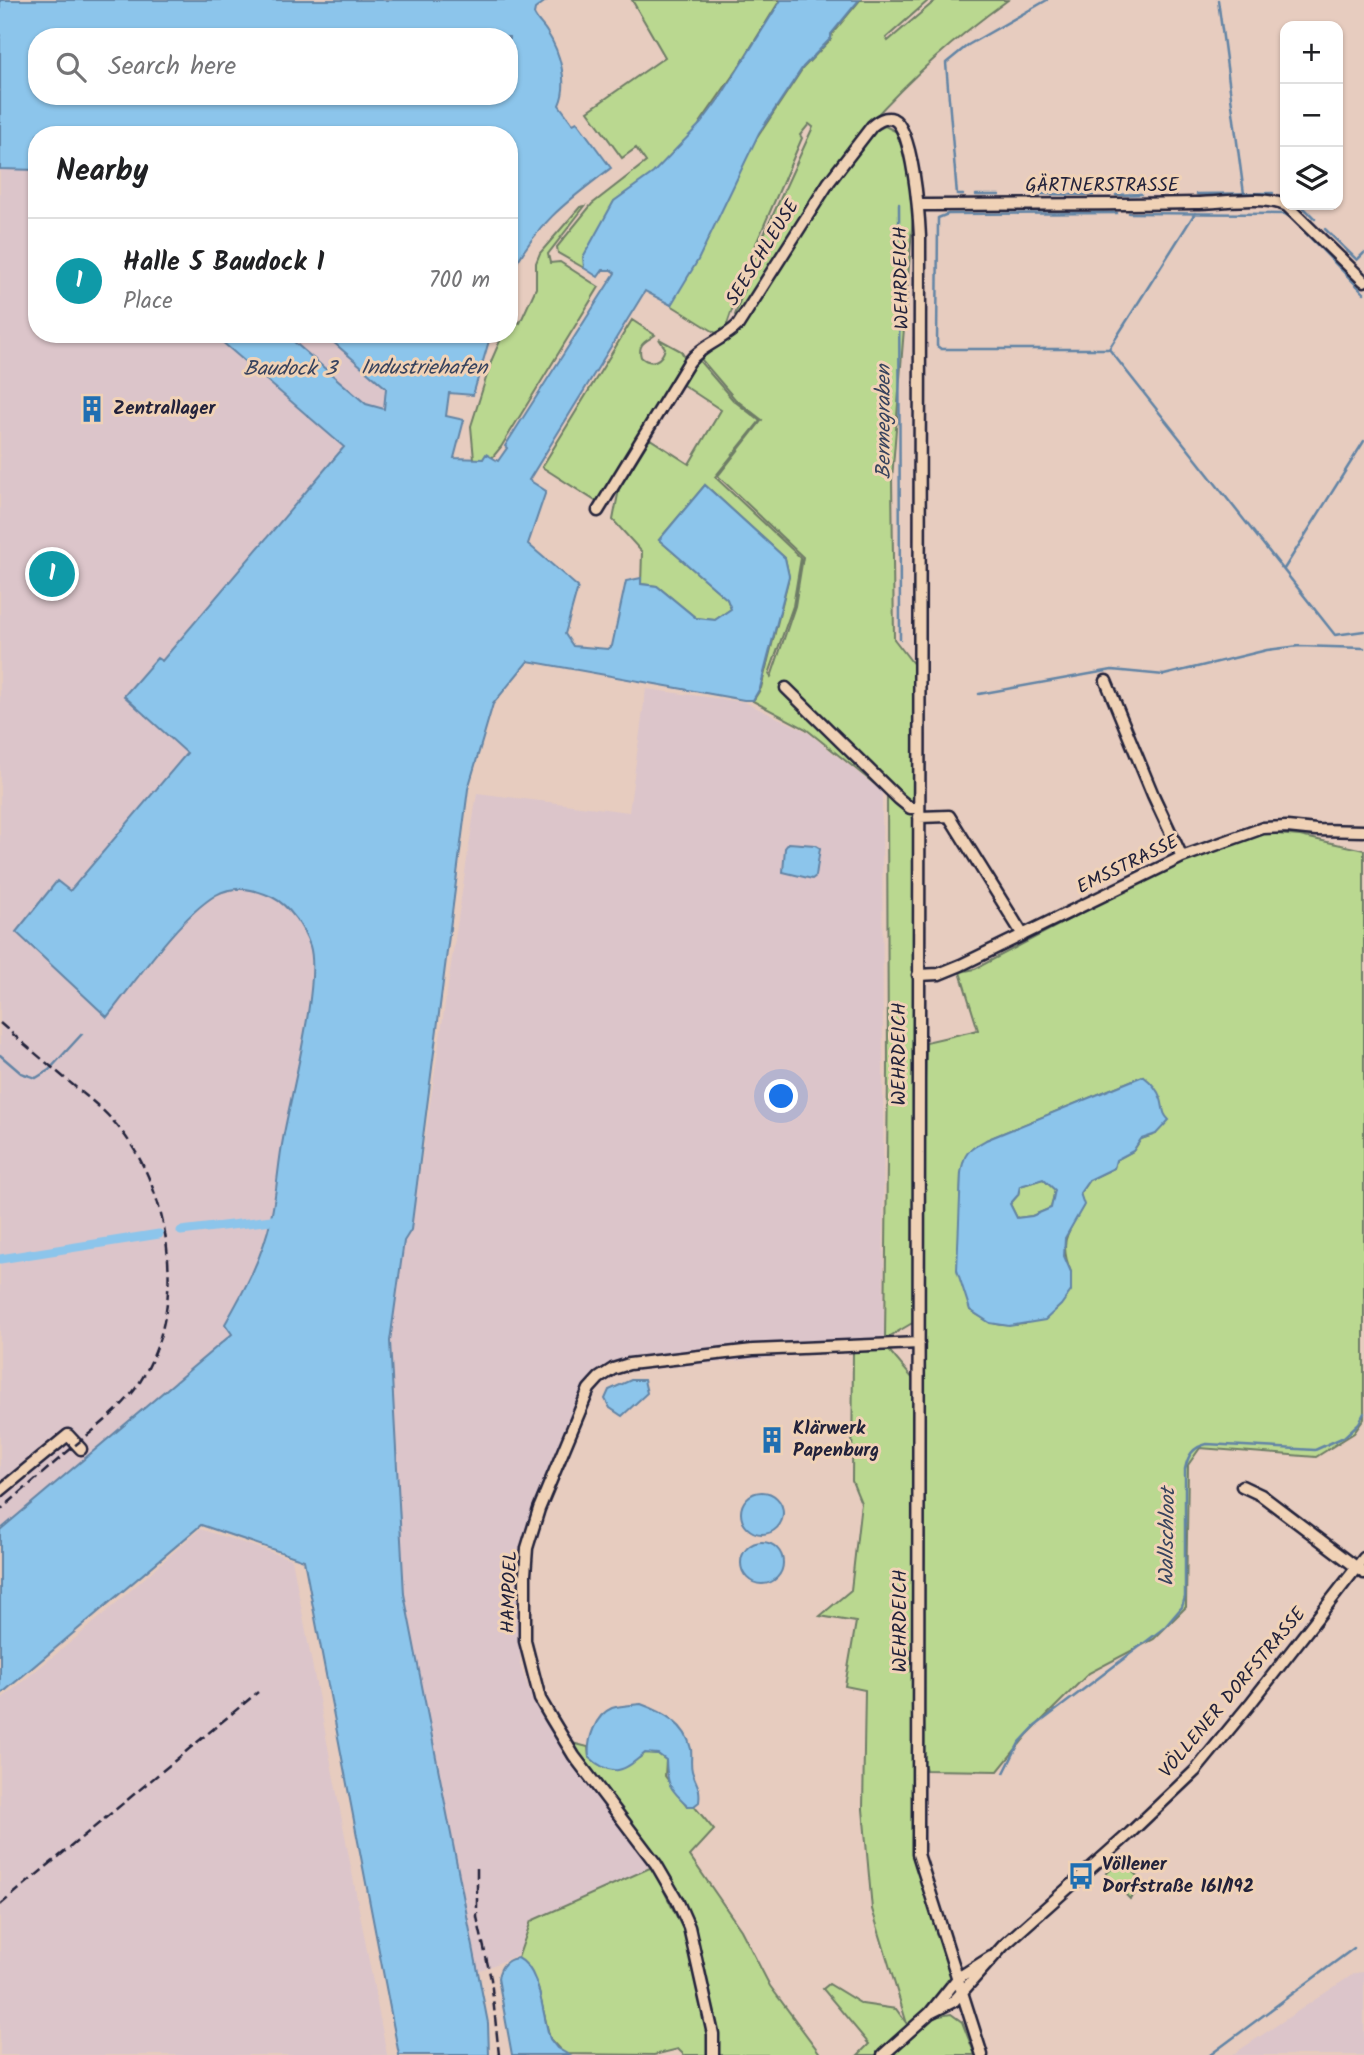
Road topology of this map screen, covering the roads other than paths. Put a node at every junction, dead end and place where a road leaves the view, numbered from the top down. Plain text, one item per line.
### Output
1 (889, 118) joint
2 (1280, 203) edge
3 (918, 205) junction
4 (1293, 210) edge
5 (1364, 281) edge
6 (598, 511) dead end
7 (1106, 681) dead end
8 (786, 688) dead end
9 (919, 812) junction
10 (1364, 831) edge
11 (1182, 857) junction
12 (1023, 935) junction
13 (918, 975) junction
14 (919, 1343) junction
15 (81, 1449) dead end
16 (1242, 1486) dead end
17 (0, 1491) edge
18 (1364, 1558) edge
19 (1360, 1570) edge
20 (995, 1955) junction
21 (958, 1978) junction
22 (962, 1993) junction
23 (930, 2013) junction
24 (713, 2055) edge
25 (883, 2055) edge
26 (982, 2055) edge

1 - 3 street, WEHRDEICH
1 - 6 street, SEESCHLEUSE
2 - 3 street, GÄRTNERSTRASSE
3 - 9 street, WEHRDEICH
4 - 5 street, GÄRTNERSTRASSE
7 - 11 street
8 - 9 street
9 - 12 street
9 - 13 street, WEHRDEICH
10 - 11 street, EMSSTRASSE
11 - 12 street, EMSSTRASSE
12 - 13 street, EMSSTRASSE
13 - 14 street, WEHRDEICH
14 - 21 street, WEHRDEICH
14 - 24 street, HAMPOEL
15 - 17 street
16 - 19 street
18 - 19 street, VÖLLENER DORFSTRASSE
19 - 20 street, VÖLLENER DORFSTRASSE
20 - 21 street, VÖLLENER DORFSTRASSE
20 - 22 street, VÖLLENER DORFSTRASSE
21 - 22 street, WEHRDEICH
21 - 23 street
22 - 23 street
22 - 26 street, WEHRDEICH
23 - 25 street

